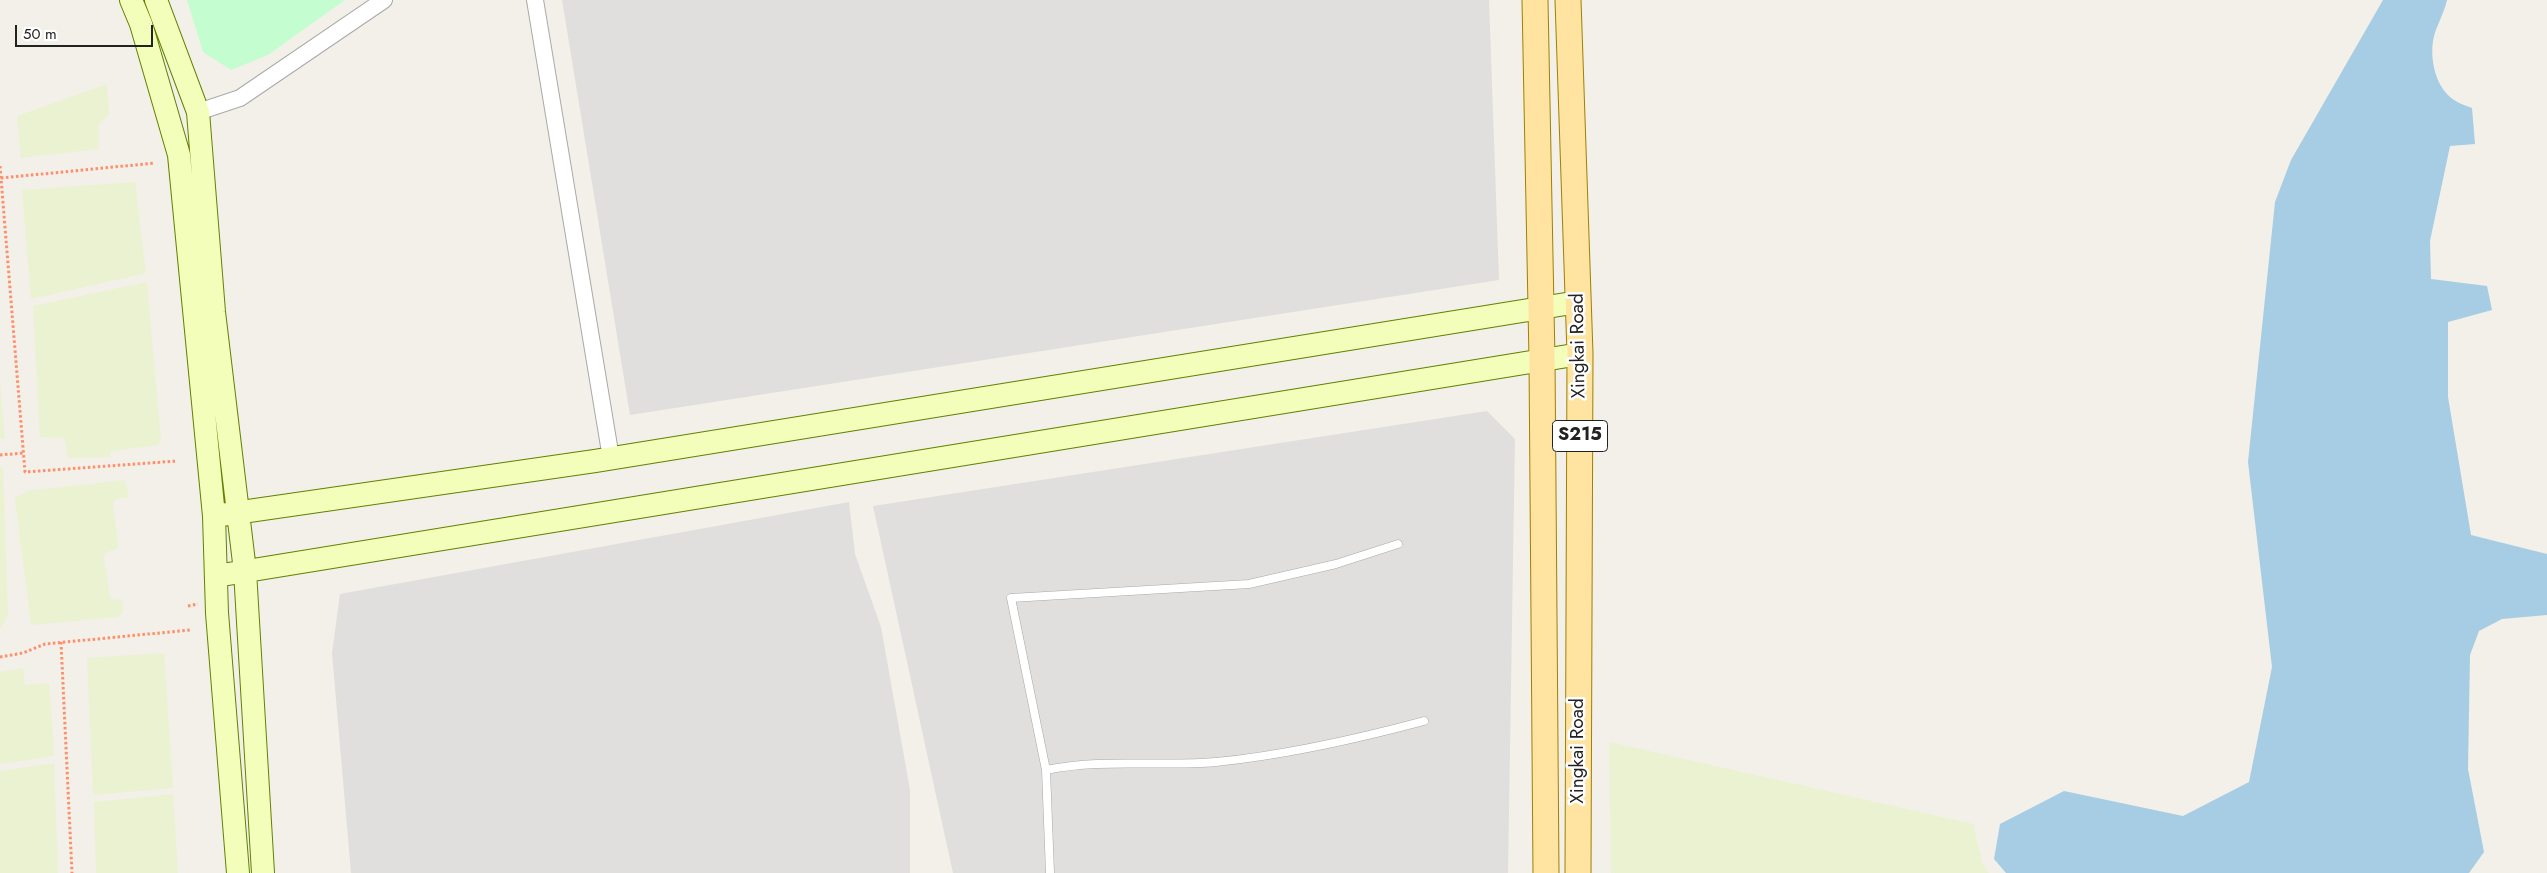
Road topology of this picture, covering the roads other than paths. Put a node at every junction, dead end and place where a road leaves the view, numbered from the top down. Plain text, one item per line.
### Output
1 (132, 0) edge
2 (384, 0) edge
3 (535, 0) edge
4 (1535, 0) edge
5 (1568, 0) edge
6 (160, 9) edge
7 (198, 112) junction
8 (1578, 302) junction
9 (1540, 309) junction
10 (1580, 354) junction
11 (1542, 359) junction
12 (611, 458) junction
13 (236, 512) junction
14 (214, 516) junction
15 (1398, 544) dead end
16 (245, 571) junction
17 (216, 576) junction
18 (1424, 721) dead end
19 (1046, 770) junction
20 (238, 873) edge
21 (263, 873) edge
22 (1050, 873) edge
23 (1546, 873) edge
24 (1578, 873) edge

1 - 14 street
2 - 7 street
3 - 12 street
4 - 9 main road, Xingkai Road / S215
5 - 8 main road, Xingkai Road / S215
6 - 7 street
7 - 13 street
8 - 9 street
8 - 10 main road, Xingkai Road / S215
9 - 11 main road, Xingkai Road / S215
9 - 12 street
10 - 11 street
10 - 24 main road, Xingkai Road / S215
11 - 16 street
11 - 23 main road, Xingkai Road / S215
12 - 13 street
13 - 14 street
13 - 16 street
14 - 17 street
15 - 19 lane
16 - 17 street
16 - 21 street
17 - 20 street
18 - 19 lane
19 - 22 lane

